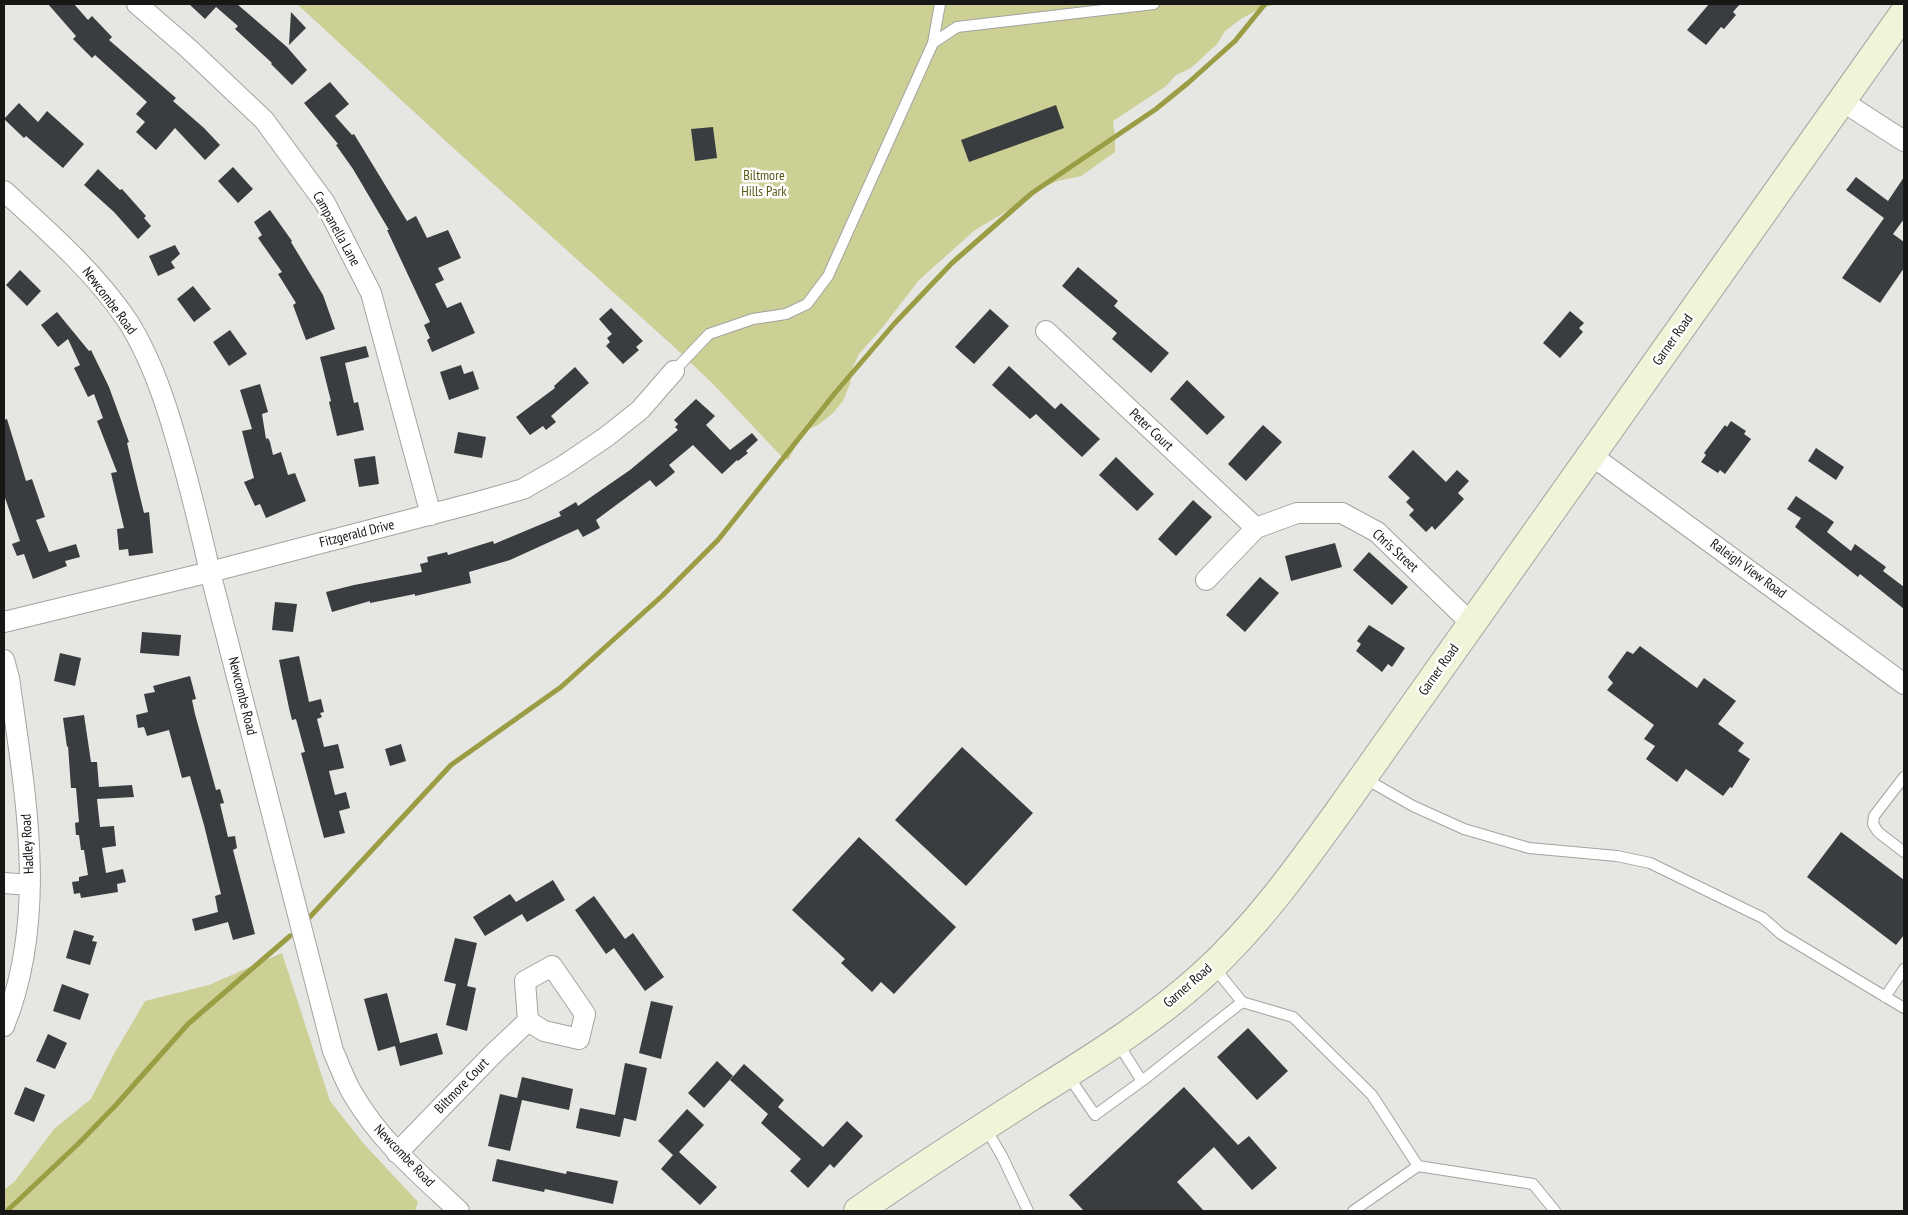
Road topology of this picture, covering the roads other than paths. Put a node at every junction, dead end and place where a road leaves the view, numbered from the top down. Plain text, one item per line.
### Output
1 (137, 4) edge
2 (940, 4) edge
3 (1154, 4) edge
4 (1904, 13) edge
5 (933, 43) junction
6 (1842, 101) junction
7 (1904, 140) edge
8 (4, 191) edge
9 (1046, 331) dead end
10 (674, 371) joint
11 (1591, 455) junction
12 (430, 515) junction
13 (1256, 528) junction
14 (210, 572) junction
15 (1206, 580) dead end
16 (4, 622) edge
17 (1472, 624) junction
18 (4, 660) edge
19 (1904, 684) edge
20 (1904, 777) edge
21 (1363, 778) junction
22 (1904, 852) edge
23 (4, 883) edge
24 (30, 885) junction
25 (1213, 965) junction
26 (1904, 968) edge
27 (1885, 997) junction
28 (1242, 1002) junction
29 (1904, 1008) edge
30 (528, 1021) dead end
31 (4, 1026) edge
32 (1116, 1042) junction
33 (1067, 1074) junction
34 (1142, 1081) junction
35 (985, 1126) junction
36 (397, 1154) junction
37 (1418, 1166) junction
38 (450, 1208) edge
39 (858, 1211) edge
40 (1028, 1211) edge
41 (1353, 1211) edge
42 (1556, 1211) edge

1 - 12 street, Campanella Lane
2 - 5 lane
3 - 5 lane
4 - 6 main road, Garner Road
5 - 10 lane
6 - 7 street
6 - 11 main road, Garner Road
8 - 14 street, Newcombe Road
9 - 13 street, Peter Court
10 - 12 street, Fitzgerald Drive
11 - 17 main road, Garner Road
11 - 19 street, Raleigh View Road
12 - 14 street, Fitzgerald Drive
13 - 15 street, Chris Street
13 - 17 street, Chris Street
14 - 16 street, Fitzgerald Drive
14 - 36 street, Newcombe Road
17 - 21 main road, Garner Road
18 - 24 street, Hadley Road
20 - 22 lane
21 - 25 main road, Garner Road
21 - 27 lane
23 - 24 street
24 - 31 street, Hadley Road
25 - 28 lane
25 - 32 main road, Garner Road
26 - 27 lane
27 - 29 lane
28 - 34 lane
28 - 37 lane
30 - 36 street, Biltmore Court
32 - 33 main road, Garner Road
32 - 34 lane
33 - 34 lane
33 - 35 main road, Garner Road
35 - 39 main road, Garner Road
35 - 40 lane
36 - 38 street, Newcombe Road
37 - 41 lane
37 - 42 lane

